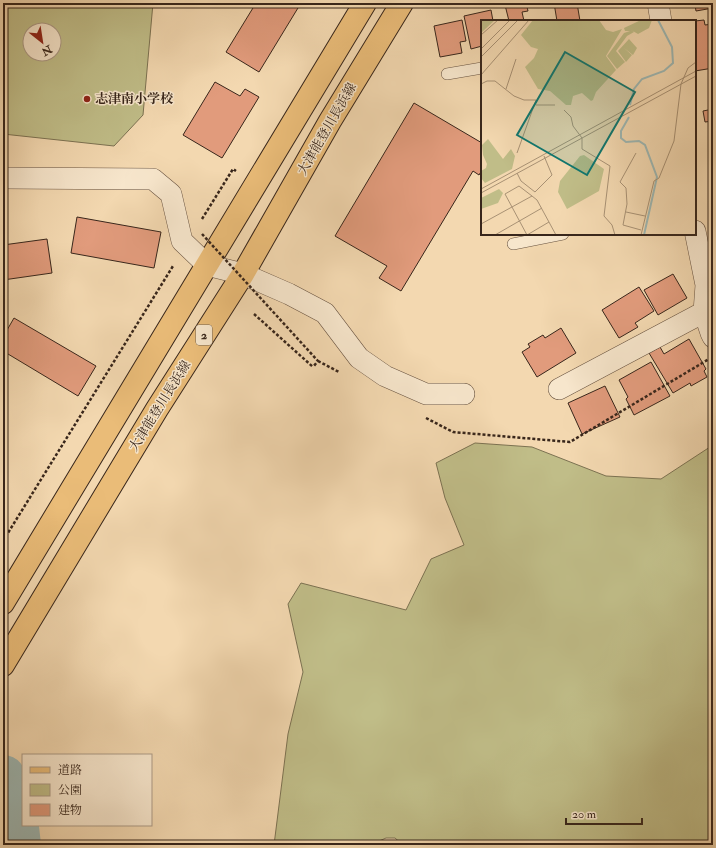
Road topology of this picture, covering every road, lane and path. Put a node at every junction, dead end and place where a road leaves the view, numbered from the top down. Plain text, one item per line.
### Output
1 (365, 3) edge
2 (402, 3) edge
3 (658, 3) edge
4 (661, 20) edge
5 (481, 68) edge
6 (447, 74) dead end
7 (233, 169) dead end
8 (3, 178) edge
9 (200, 223) dead end
10 (202, 234) dead end
11 (558, 235) edge
12 (696, 235) edge
13 (513, 244) dead end
14 (174, 263) dead end
15 (207, 266) junction
16 (243, 274) junction
17 (704, 312) junction
18 (254, 314) dead end
19 (713, 337) edge
20 (713, 357) edge
21 (318, 361) junction
22 (345, 376) dead end
23 (559, 390) dead end
24 (464, 394) dead end
25 (419, 414) dead end
26 (3, 541) edge
27 (3, 603) edge
28 (3, 665) edge

1 - 15 main road
2 - 16 main road, 大津能登川長浜線 / 2
3 - 4 street
5 - 6 lane
7 - 9 path
8 - 15 street
10 - 21 path, bridge
11 - 13 lane
12 - 17 street
14 - 26 path
15 - 16 street
15 - 27 main road
16 - 24 street
16 - 28 main road, 大津能登川長浜線 / 2
17 - 19 street
17 - 23 street
18 - 21 path, bridge
20 - 25 path
21 - 22 path

